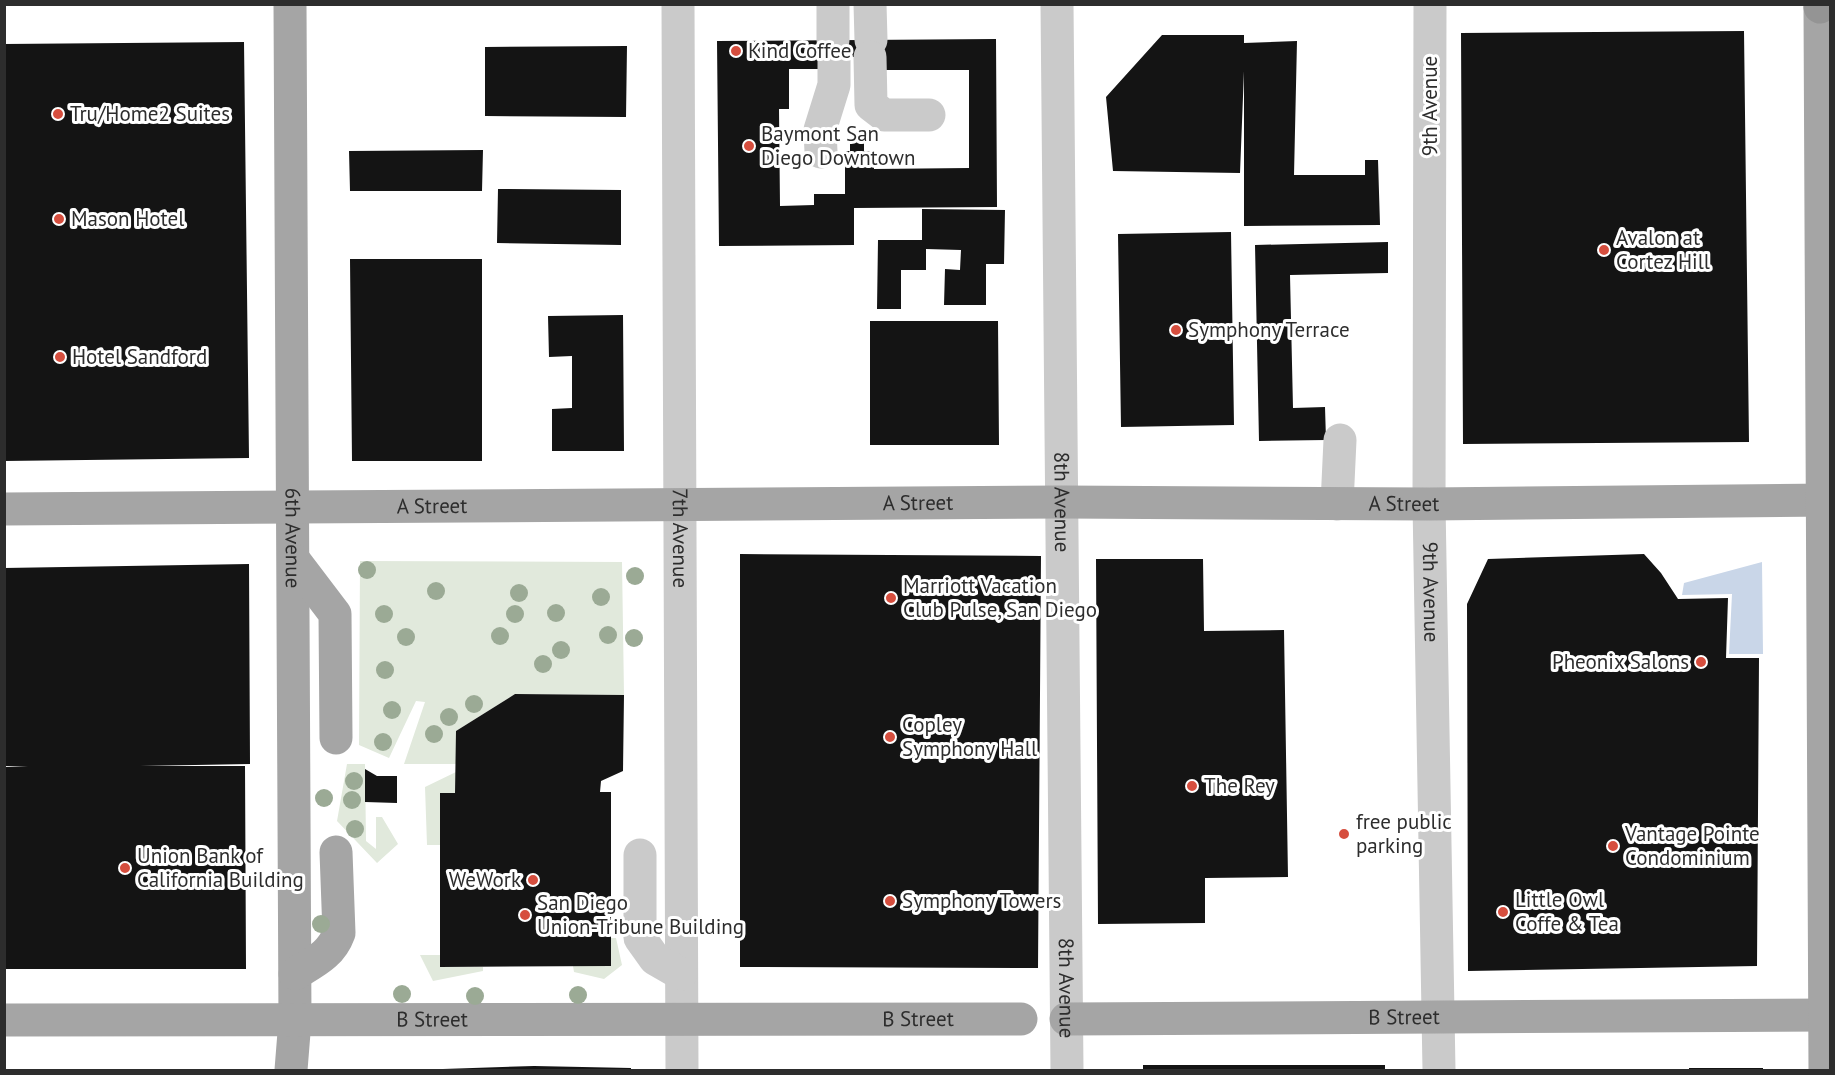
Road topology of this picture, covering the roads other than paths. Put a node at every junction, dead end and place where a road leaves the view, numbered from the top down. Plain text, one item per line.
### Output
1 (290, 4) edge
2 (678, 4) edge
3 (833, 4) edge
4 (870, 4) edge
5 (1057, 4) edge
6 (1430, 4) edge
7 (1819, 5) edge
8 (834, 61) junction
9 (870, 61) junction
10 (929, 116) dead end
11 (821, 153) dead end
12 (1340, 440) dead end
13 (1826, 500) edge
14 (1063, 502) junction
15 (681, 504) junction
16 (1337, 504) junction
17 (1429, 504) junction
18 (294, 506) junction
19 (4, 509) edge
20 (294, 561) junction
21 (1826, 600) edge
22 (1827, 696) edge
23 (336, 738) dead end
24 (336, 852) dead end
25 (640, 855) dead end
26 (295, 974) junction
27 (681, 974) junction
28 (1827, 1015) edge
29 (1439, 1017) junction
30 (1021, 1019) joint
31 (1066, 1019) junction
32 (4, 1020) edge
33 (295, 1020) junction
34 (681, 1020) junction
35 (291, 1071) edge
36 (682, 1071) edge
37 (1067, 1071) edge
38 (1439, 1071) edge
39 (1825, 1071) edge

1 - 18 main road, 6th Avenue
2 - 15 street, 7th Avenue
3 - 8 street
4 - 9 street
5 - 14 street, 8th Avenue
6 - 17 street, 9th Avenue
7 - 13 main road
8 - 9 street
8 - 11 street
9 - 10 street
12 - 16 street
13 - 17 main road, A Street
13 - 21 main road
14 - 15 main road, A Street
14 - 16 main road, A Street
14 - 31 street, 8th Avenue
15 - 18 main road, A Street
15 - 27 street, 7th Avenue
16 - 17 main road, A Street
17 - 29 street, 9th Avenue
18 - 19 main road, A Street
18 - 20 main road, 6th Avenue
20 - 23 main road
20 - 26 main road, 6th Avenue
21 - 22 main road
22 - 28 main road
24 - 26 main road
25 - 27 street
26 - 33 main road, 6th Avenue
27 - 34 street, 7th Avenue
28 - 29 main road, B Street
28 - 39 main road
29 - 31 main road, B Street
29 - 38 street, 9th Avenue
30 - 31 street, B Street
30 - 34 main road, B Street
31 - 37 street, 8th Avenue
32 - 33 main road, B Street
33 - 34 main road, B Street
33 - 35 main road, 6th Avenue
34 - 36 street, 7th Avenue

